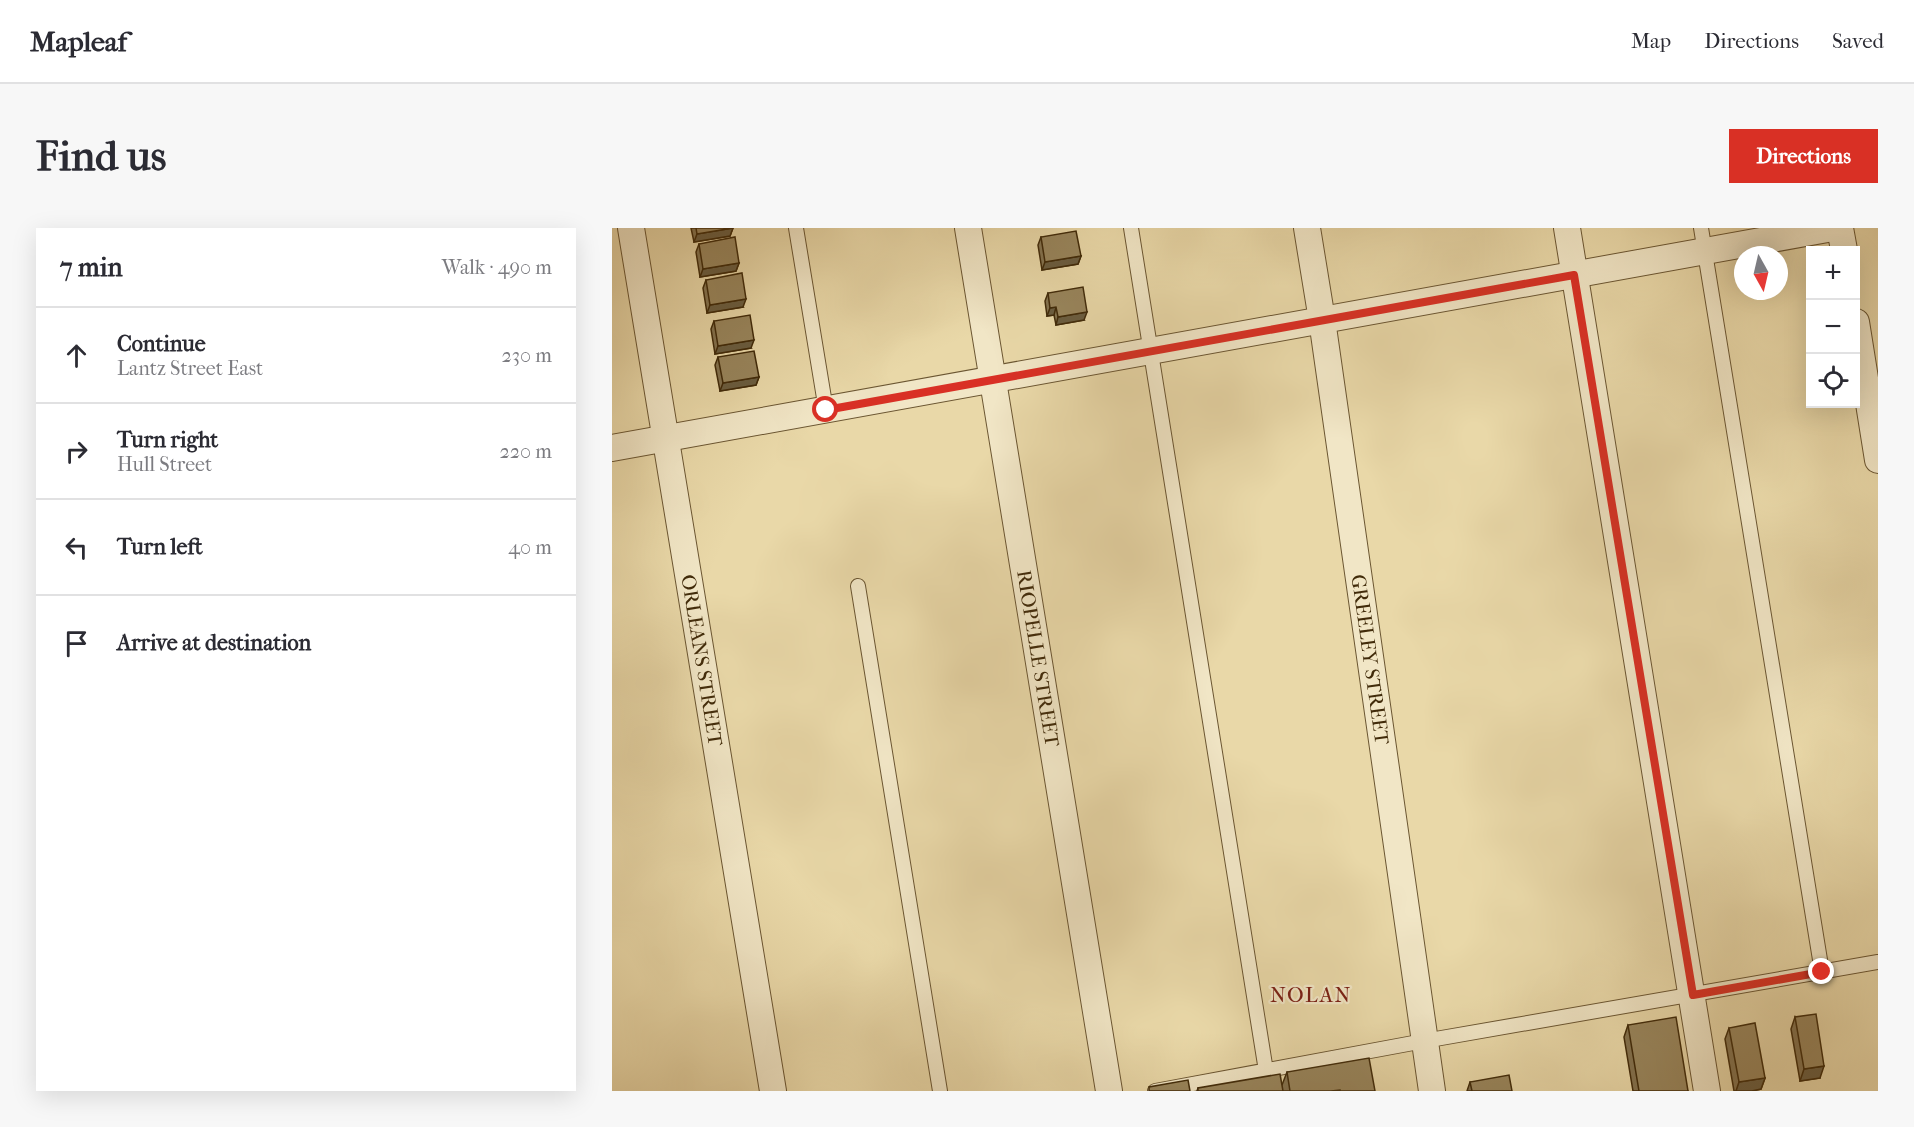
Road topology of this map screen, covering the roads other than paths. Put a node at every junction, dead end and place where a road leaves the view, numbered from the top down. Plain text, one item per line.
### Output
1 (632, 228) edge
2 (796, 228) edge
3 (968, 228) edge
4 (1131, 228) edge
5 (1307, 228) edge
6 (1567, 228) edge
7 (1833, 228) edge
8 (1840, 228) edge
9 (1703, 240) edge
10 (1843, 246) edge
11 (1574, 275) junction
12 (1322, 320) junction
13 (1860, 347) edge
14 (1151, 351) junction
15 (993, 380) junction
16 (826, 410) junction
17 (666, 438) junction
18 (612, 448) edge
19 (1878, 460) edge
20 (858, 586) dead end
21 (1878, 962) edge
22 (1822, 972) junction
23 (1693, 995) junction
24 (1424, 1041) junction
25 (1266, 1071) junction
26 (773, 1091) edge
27 (940, 1091) edge
28 (1109, 1091) edge
29 (1155, 1091) edge
30 (1432, 1091) edge
31 (1707, 1091) edge

1 - 17 street, ORLEANS STREET
2 - 16 lane
3 - 15 street, RIOPELLE STREET
4 - 14 lane
5 - 12 street, GREELEY STREET
6 - 11 street
7 - 9 street
8 - 10 street
9 - 11 street
9 - 22 lane
11 - 12 street
11 - 23 street
12 - 14 street
12 - 24 street, GREELEY STREET
13 - 19 street
14 - 15 street
14 - 25 lane
15 - 16 street
15 - 28 street, RIOPELLE STREET
16 - 17 street
17 - 18 street
17 - 26 street, ORLEANS STREET
20 - 27 lane
21 - 22 lane
22 - 23 lane
23 - 24 lane
23 - 31 street
24 - 25 lane
24 - 30 street, GREELEY STREET
25 - 29 lane

